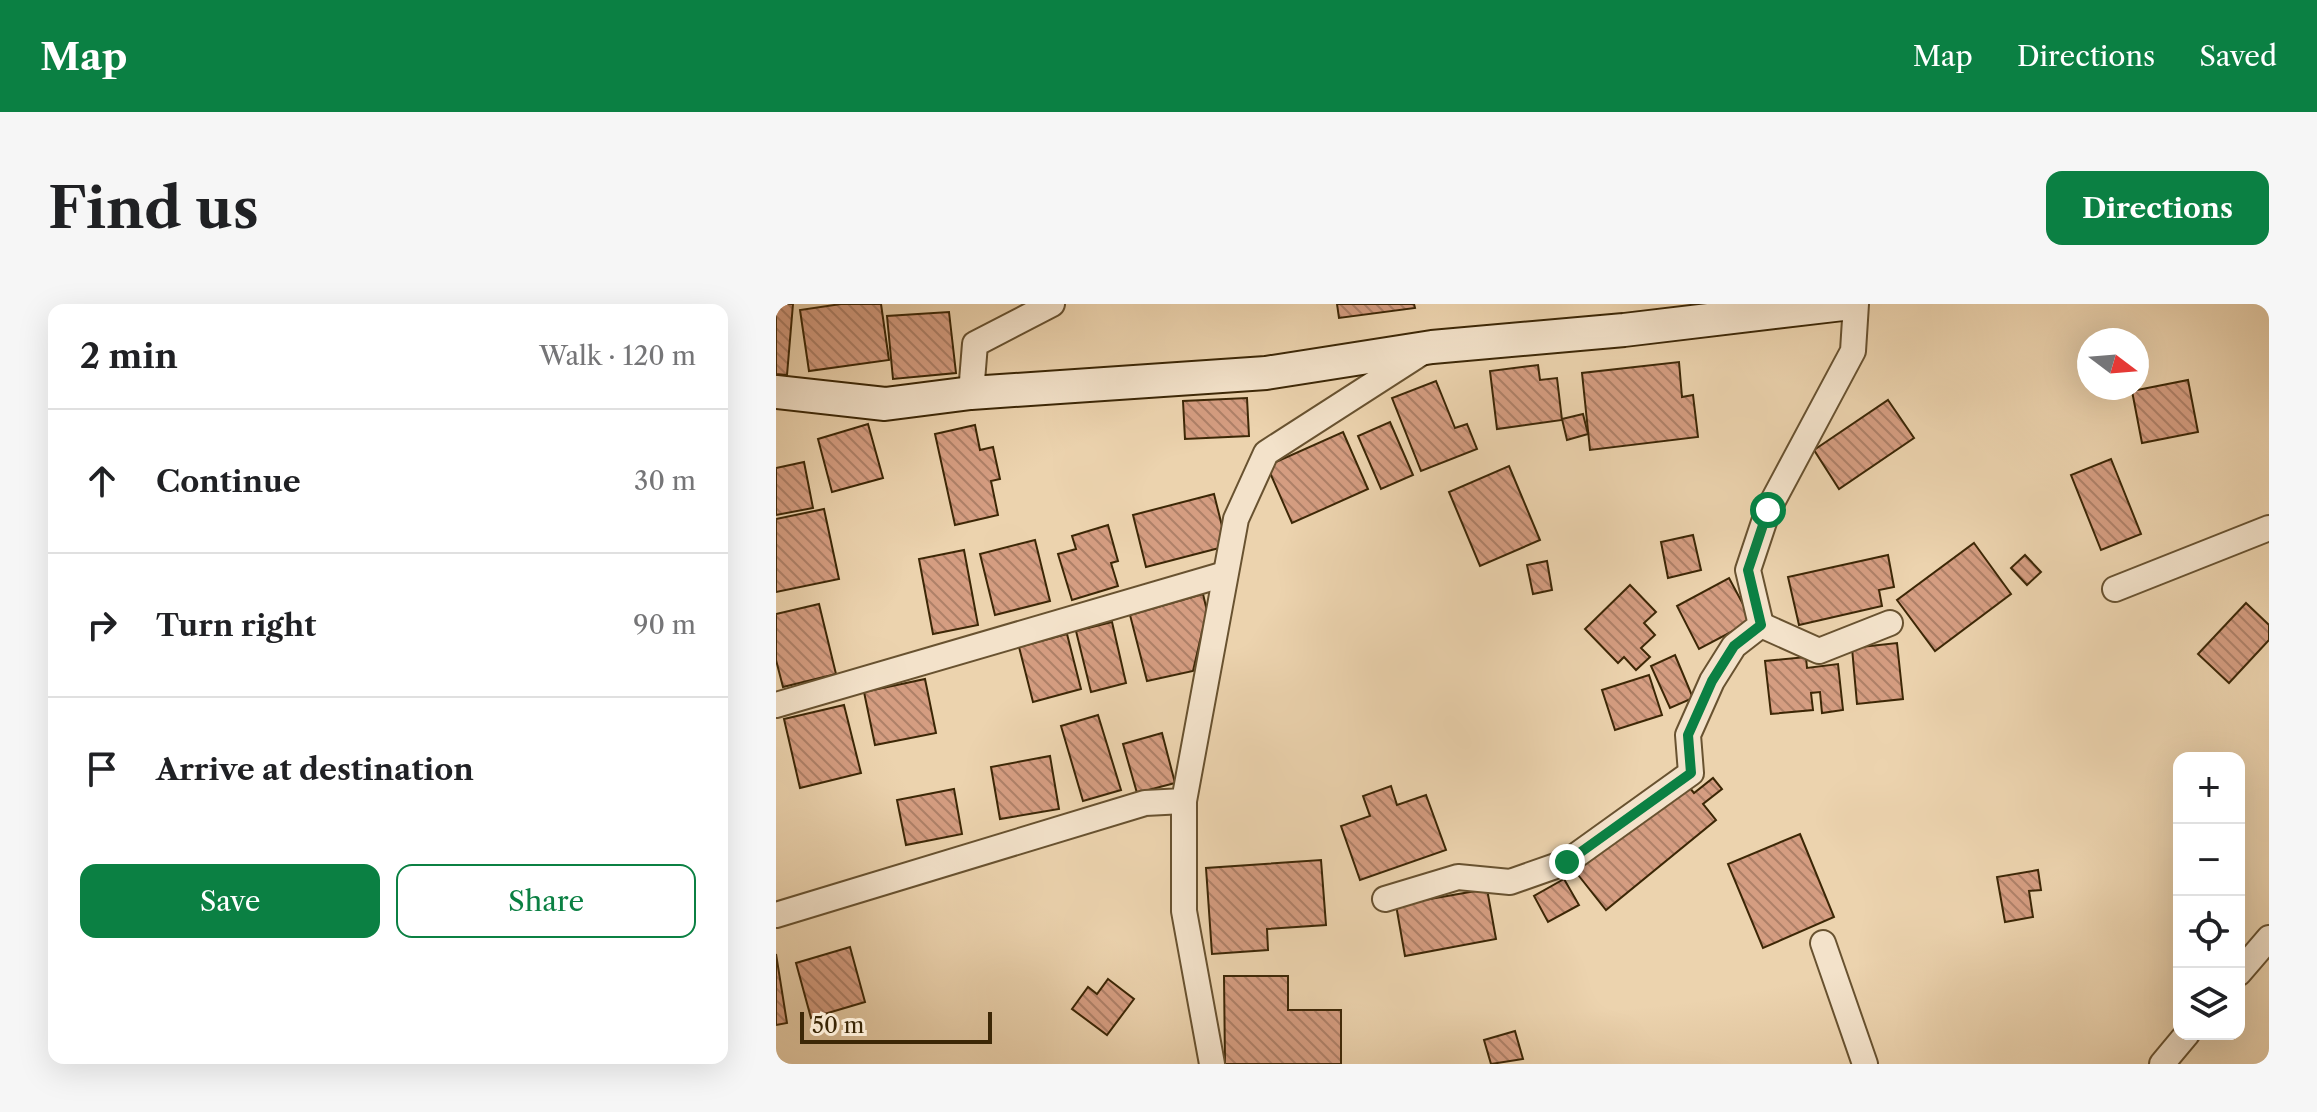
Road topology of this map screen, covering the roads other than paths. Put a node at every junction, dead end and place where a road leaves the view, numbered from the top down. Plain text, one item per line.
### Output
1 (1052, 304) edge
2 (1843, 304) edge
3 (1856, 304) edge
4 (1432, 347) junction
5 (776, 392) edge
6 (971, 393) junction
7 (2269, 528) edge
8 (1225, 574) junction
9 (2115, 589) dead end
10 (1890, 623) dead end
11 (1761, 625) junction
12 (776, 705) edge
13 (1184, 801) junction
14 (1385, 899) dead end
15 (776, 915) edge
16 (2269, 938) edge
17 (1823, 943) dead end
18 (2243, 968) edge
19 (2182, 1040) edge
20 (1212, 1064) edge
21 (1865, 1064) edge
22 (2162, 1064) edge

1 - 6 street
2 - 4 street
3 - 11 street
4 - 6 street
4 - 8 street
5 - 6 street
7 - 9 street
8 - 12 street
8 - 13 street
10 - 11 street
11 - 14 street
13 - 15 street
13 - 20 street
16 - 18 street
17 - 21 street
19 - 22 street

